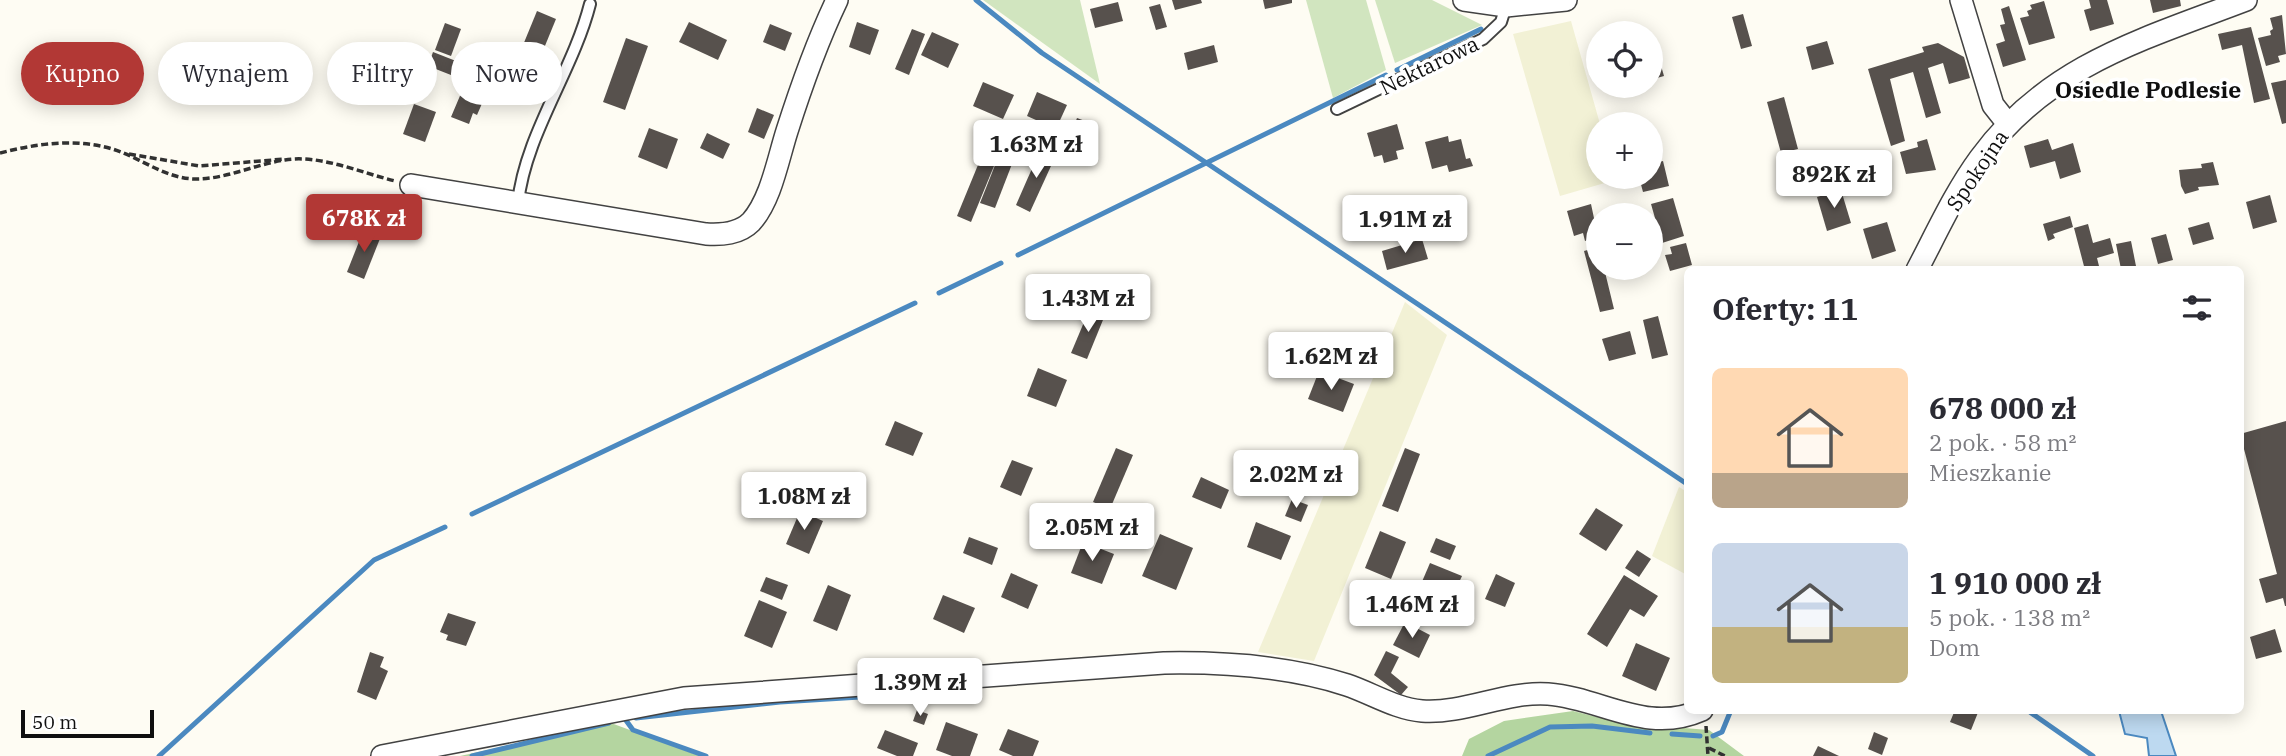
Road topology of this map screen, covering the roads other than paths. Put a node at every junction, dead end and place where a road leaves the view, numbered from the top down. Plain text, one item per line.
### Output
1 (837, 0) edge
2 (1464, 0) edge
3 (1566, 0) edge
4 (1961, 0) edge
5 (2246, 0) edge
6 (590, 4) dead end
7 (1506, 6) junction
8 (1337, 109) dead end
9 (2008, 124) junction
10 (411, 185) road end
11 (517, 202) junction
12 (1919, 266) edge
13 (1704, 717) edge
14 (382, 756) edge

1 - 11 street
2 - 7 street, Nektarowa
3 - 7 street, Nektarowa
4 - 9 street
5 - 9 street, Spokojna
6 - 11 lane
7 - 8 lane, Nektarowa
9 - 12 street, Spokojna
10 - 11 street
13 - 14 street

